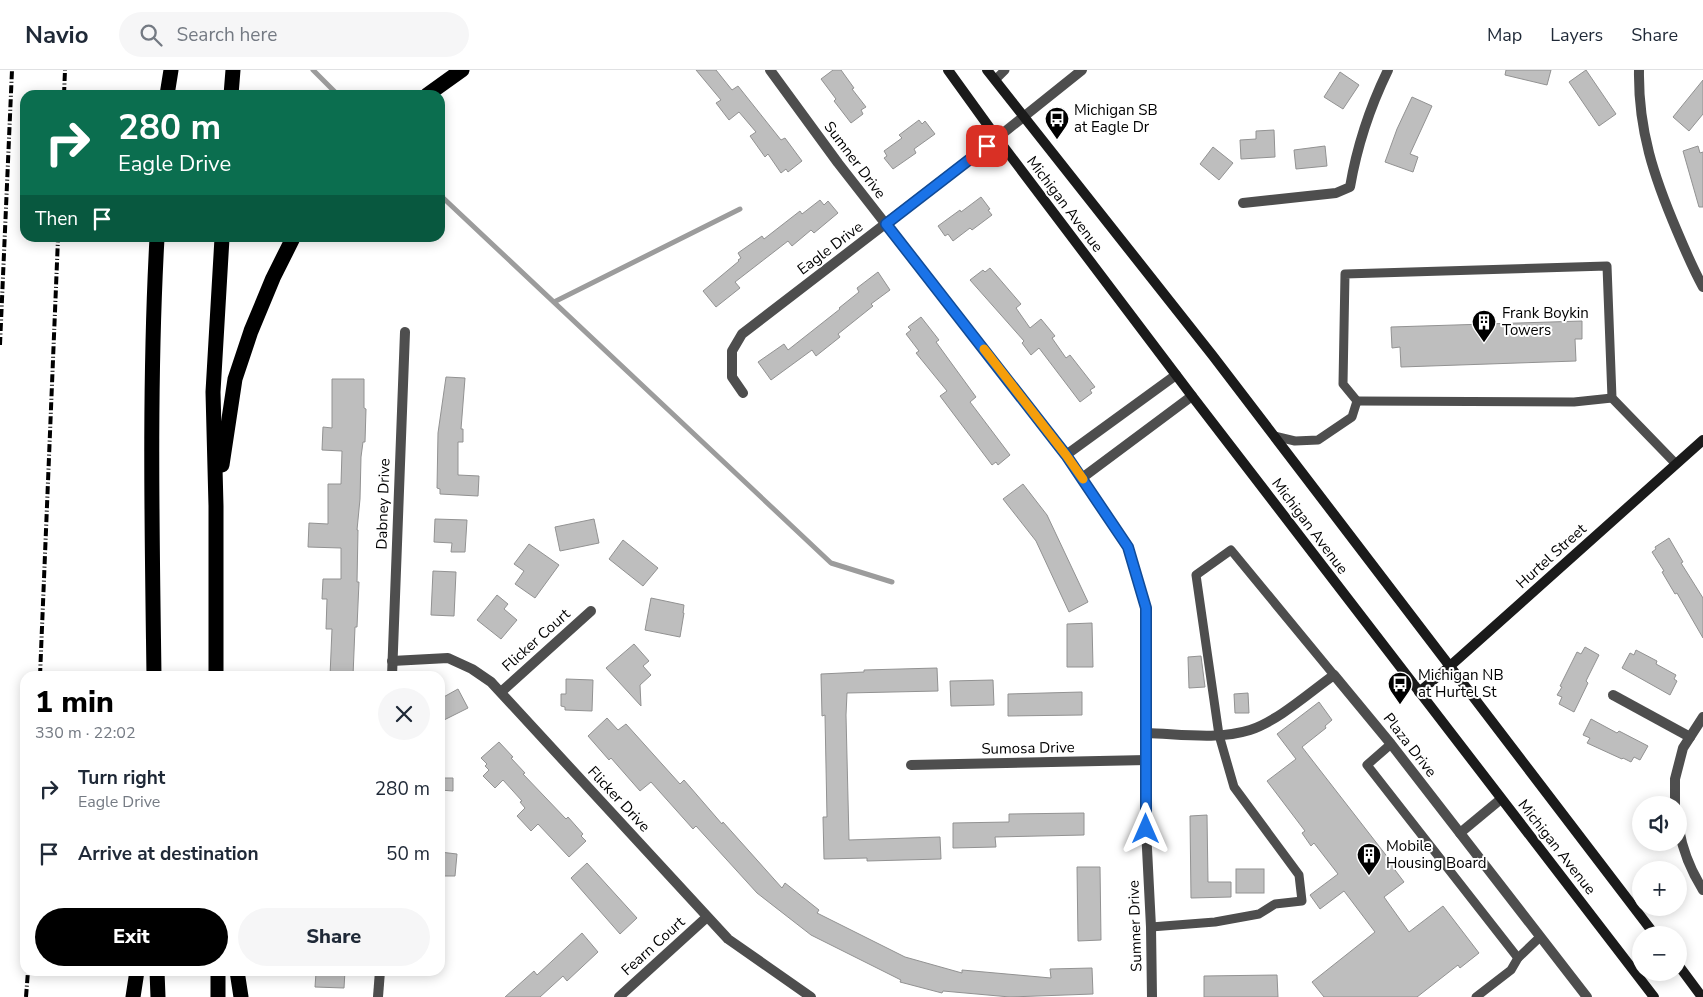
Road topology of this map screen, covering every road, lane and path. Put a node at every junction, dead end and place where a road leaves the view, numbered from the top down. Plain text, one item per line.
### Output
1 (164, 70) edge
2 (171, 70) edge
3 (233, 70) edge
4 (462, 70) edge
5 (770, 70) edge
6 (948, 70) edge
7 (987, 70) edge
8 (1005, 70) edge
9 (1081, 70) edge
10 (1388, 70) edge
11 (1639, 70) edge
12 (995, 80) junction
13 (165, 90) edge
14 (166, 90) edge
15 (231, 90) edge
16 (434, 90) edge
17 (1023, 117) junction
18 (997, 138) junction
19 (1243, 203) dead end
20 (886, 224) junction
21 (157, 242) edge
22 (222, 242) edge
23 (291, 242) edge
24 (1703, 287) edge
25 (405, 332) dead end
26 (1176, 375) junction
27 (743, 393) dead end
28 (1192, 396) junction
29 (1612, 398) junction
30 (1357, 401) junction
31 (1274, 436) junction
32 (1703, 440) edge
33 (1066, 455) junction
34 (1676, 464) junction
35 (1082, 478) junction
36 (216, 506) junction
37 (591, 611) dead end
38 (392, 661) junction
39 (1449, 667) junction
40 (154, 671) edge
41 (216, 671) edge
42 (392, 671) edge
43 (1334, 675) junction
44 (501, 692) junction
45 (1419, 692) junction
46 (1613, 695) dead end
47 (1703, 717) edge
48 (1147, 733) junction
49 (1219, 735) junction
50 (1690, 737) junction
51 (1391, 744) junction
52 (1147, 760) junction
53 (911, 765) dead end
54 (1675, 796) edge
55 (1501, 799) junction
56 (1460, 833) junction
57 (1684, 851) edge
58 (1703, 890) edge
59 (707, 917) junction
60 (1648, 926) edge
61 (1151, 927) junction
62 (1540, 937) junction
63 (1518, 958) junction
64 (136, 976) edge
65 (158, 976) edge
66 (218, 976) edge
67 (238, 976) edge
68 (380, 976) edge
69 (1687, 977) edge
70 (1578, 986) junction
71 (133, 997) edge
72 (158, 997) edge
73 (218, 997) edge
74 (241, 997) edge
75 (378, 997) edge
76 (619, 997) edge
77 (812, 997) edge
78 (1152, 997) edge
79 (1476, 997) edge
80 (1578, 997) edge
81 (1587, 997) edge
82 (1654, 997) edge
83 (1702, 997) edge

1 - 13 highway
2 - 14 highway
3 - 15 highway
4 - 16 highway
5 - 20 street, Sumner Drive
6 - 18 main road, Michigan Avenue
7 - 12 main road, Michigan Avenue
8 - 12 lane
9 - 17 street, Eagle Drive
10 - 19 street
11 - 24 street
12 - 17 main road, Michigan Avenue
17 - 18 street, Eagle Drive
17 - 31 main road, Michigan Avenue
18 - 20 street, Eagle Drive
18 - 26 main road, Michigan Avenue
20 - 27 street, Eagle Drive
20 - 33 street, Sumner Drive
21 - 40 highway
22 - 36 highway
23 - 36 highway
25 - 38 street, Dabney Drive
26 - 28 main road, Michigan Avenue
26 - 33 street
28 - 35 street
28 - 45 main road, Michigan Avenue
29 - 30 lane
29 - 30 lane
29 - 34 lane
30 - 31 lane
31 - 39 main road, Michigan Avenue
32 - 34 main road, Hurtel Street
33 - 35 street, Sumner Drive
34 - 39 main road, Hurtel Street
35 - 48 street, Sumner Drive
36 - 41 highway
37 - 44 street, Flicker Court
38 - 42 street, Dabney Drive
38 - 44 street, Flicker Drive
39 - 45 main road, Hurtel Street
39 - 60 main road, Michigan Avenue
43 - 49 street
43 - 49 lane
43 - 51 street, Plaza Drive
44 - 59 street, Flicker Drive
45 - 55 main road, Michigan Avenue
46 - 50 street
47 - 50 street
48 - 49 street
48 - 52 street, Sumner Drive
49 - 61 lane
50 - 54 street
51 - 56 street, Plaza Drive
51 - 63 lane
52 - 53 street, Sumosa Drive
52 - 61 street, Sumner Drive
55 - 56 street
55 - 82 main road, Michigan Avenue
56 - 62 street, Plaza Drive
57 - 58 street
59 - 76 street, Fearn Court
59 - 77 street, Flicker Drive
61 - 78 street, Sumner Drive
62 - 63 lane
62 - 70 street, Plaza Drive
63 - 79 lane
64 - 71 highway
65 - 72 highway
66 - 73 highway
67 - 74 highway
68 - 75 street
69 - 83 main road
70 - 80 lane
70 - 81 street, Plaza Drive

